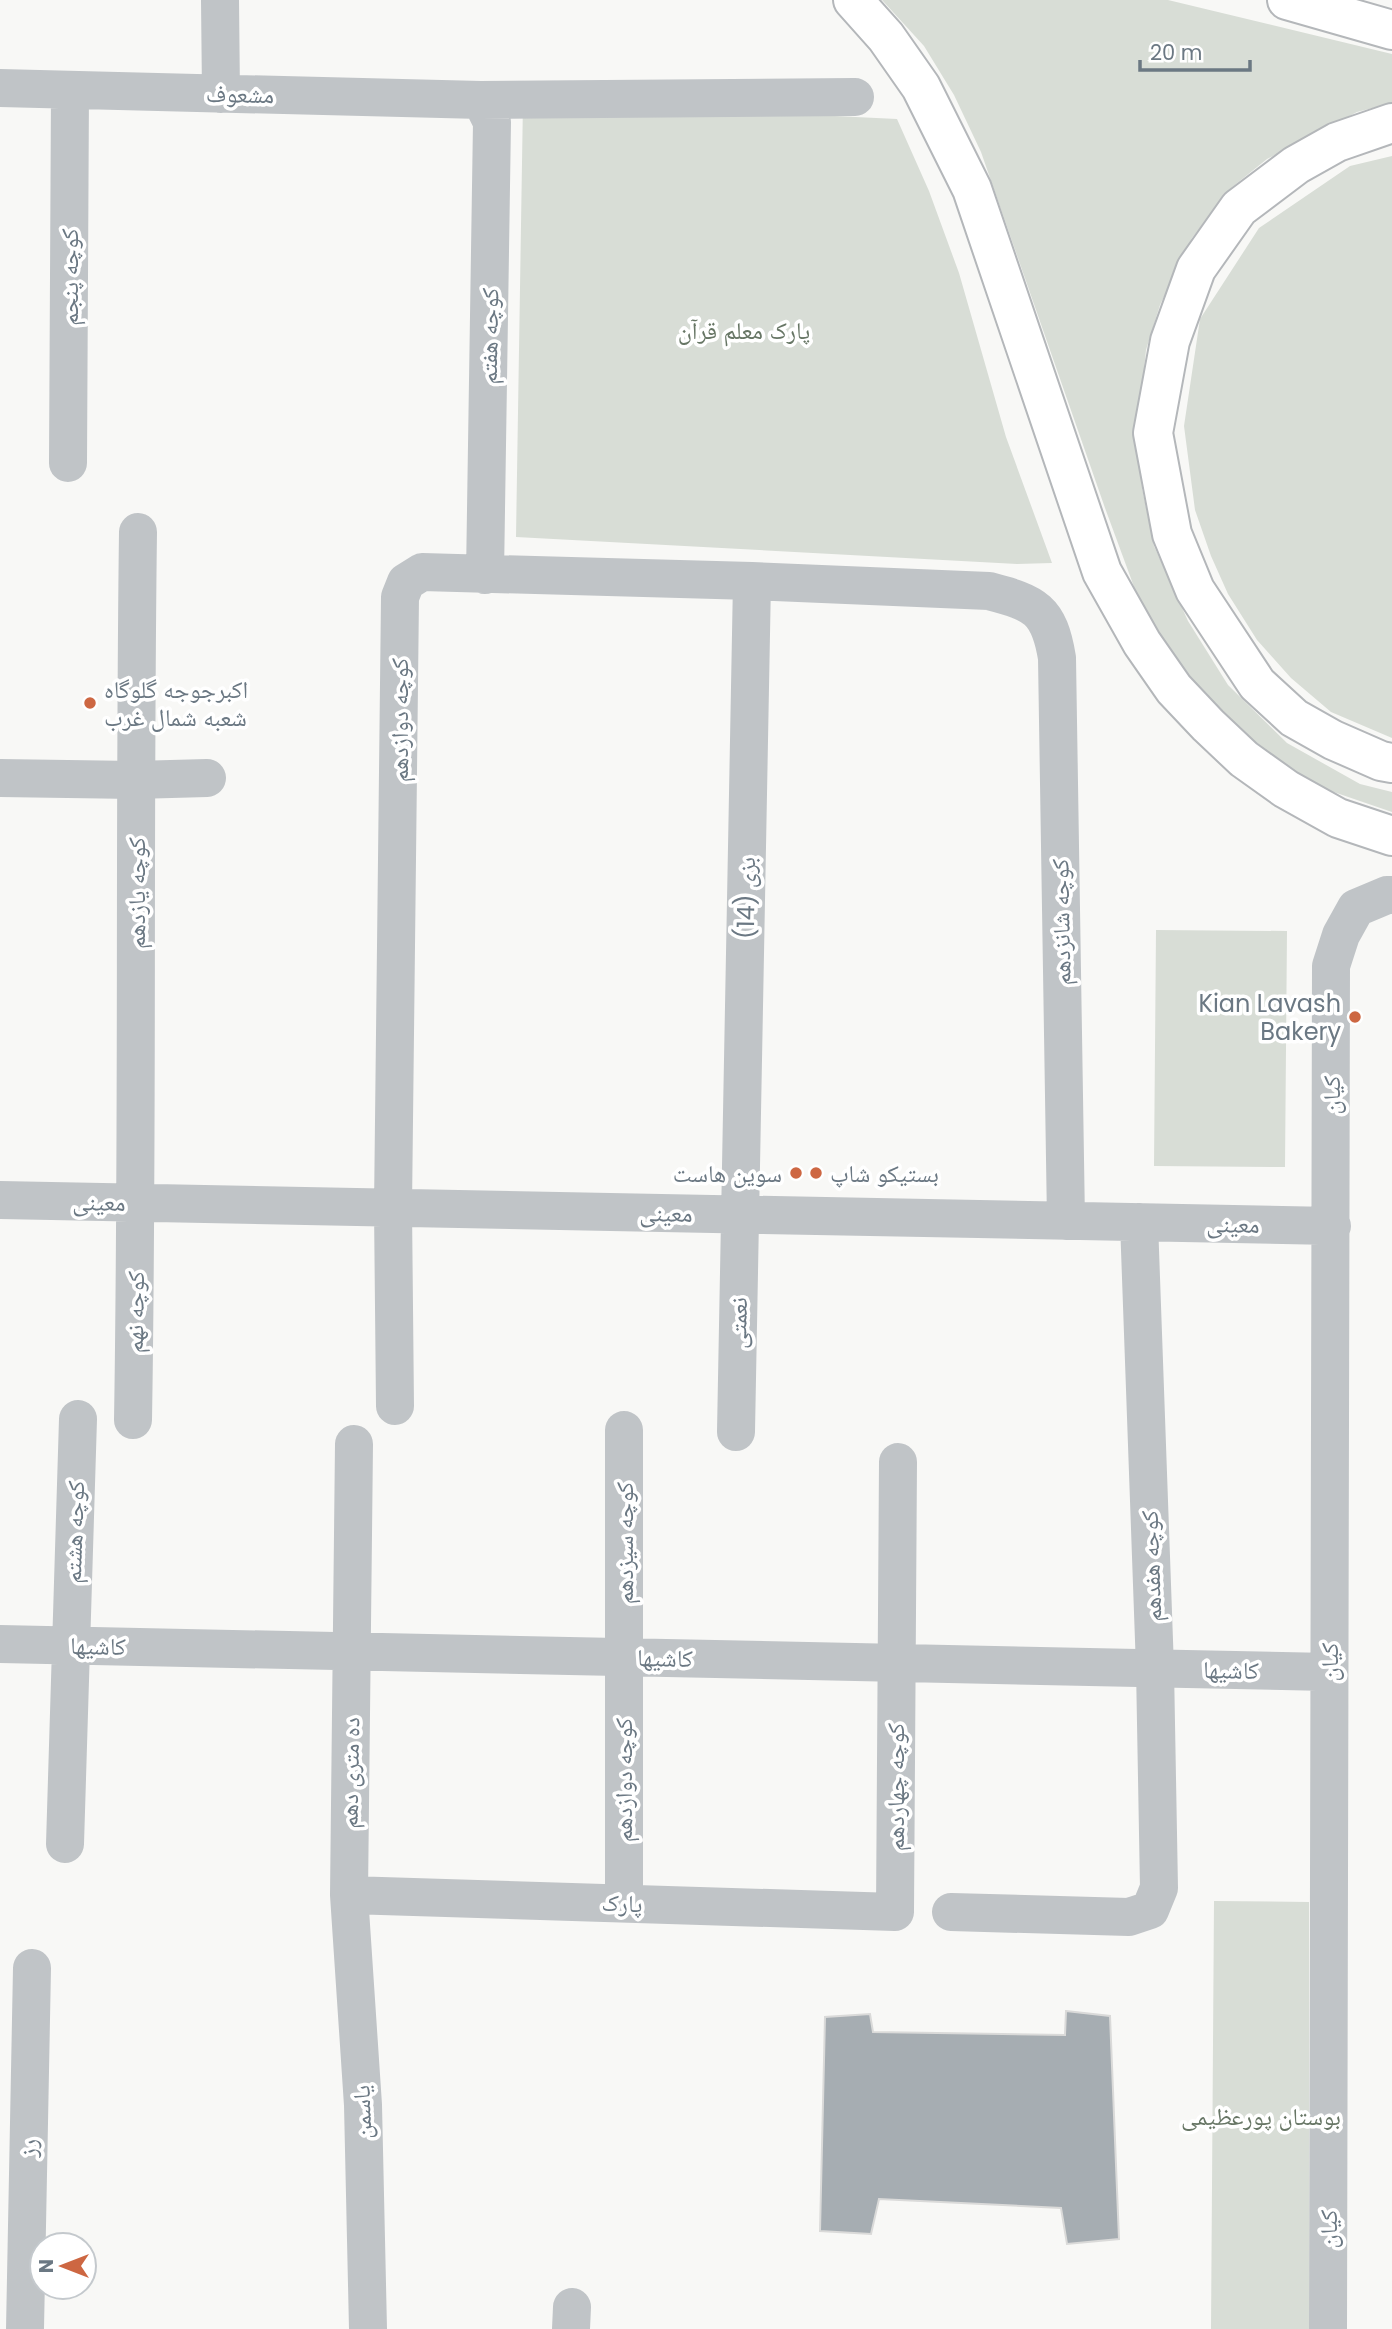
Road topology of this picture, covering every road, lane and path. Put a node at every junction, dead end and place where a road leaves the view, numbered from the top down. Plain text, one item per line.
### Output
1 (220, 0) edge
2 (853, 0) edge
3 (1287, 0) edge
4 (1392, 30) edge
5 (0, 88) edge
6 (70, 90) junction
7 (221, 94) junction
8 (855, 97) dead end
9 (481, 100) junction
10 (1392, 123) edge
11 (68, 463) dead end
12 (138, 531) dead end
13 (485, 575) junction
14 (752, 581) junction
15 (1048, 625) joint
16 (1392, 763) edge
17 (0, 778) edge
18 (207, 778) dead end
19 (135, 780) junction
20 (1392, 836) edge
21 (1392, 895) edge
22 (0, 1200) edge
23 (137, 1203) junction
24 (393, 1208) junction
25 (740, 1214) junction
26 (1066, 1221) junction
27 (1139, 1222) junction
28 (1332, 1226) junction
29 (395, 1406) dead end
30 (78, 1419) dead end
31 (133, 1420) dead end
32 (624, 1430) dead end
33 (736, 1432) dead end
34 (354, 1444) dead end
35 (898, 1462) dead end
36 (0, 1644) edge
37 (71, 1645) junction
38 (352, 1651) junction
39 (623, 1657) junction
40 (896, 1663) junction
41 (1155, 1668) junction
42 (1329, 1672) junction
43 (65, 1844) dead end
44 (349, 1895) junction
45 (624, 1903) junction
46 (895, 1912) joint
47 (951, 1912) dead end
48 (32, 1968) dead end
49 (25, 2329) edge
50 (368, 2329) edge
51 (1328, 2329) edge

1 - 7 street
2 - 20 highway
3 - 4 highway
5 - 6 street, مشعوف
6 - 7 street, مشعوف
6 - 11 street, کوچه پنجم
7 - 9 street, مشعوف
8 - 9 street, مشعوف
9 - 13 street, کوچه هفتم
10 - 16 highway
12 - 19 street
13 - 14 street, کوچه دوازدهم
13 - 24 street, کوچه دوازدهم
14 - 15 street, کوچه دوازدهم
14 - 25 street, بزی (14)
15 - 26 street, کوچه شانزدهم
17 - 19 street
18 - 19 street
19 - 23 street, کوچه یازدهم
21 - 28 street, کیان
22 - 23 street, معینی
23 - 24 street, معینی
23 - 31 street, کوچه نهم
24 - 25 street, معینی
24 - 29 street, کوچه دوازدهم
25 - 26 street, معینی
25 - 33 street, نعمتی
26 - 27 street, معینی
27 - 28 street, معینی
27 - 41 street, کوچه هفدهم
28 - 42 street, کیان
30 - 37 street, کوچه هشتم
32 - 39 street, کوچه سیزدهم
34 - 38 street, ده متری دهم
35 - 40 street, کوچه چهاردهم
36 - 37 street, کاشیها
37 - 38 street, کاشیها
37 - 43 street
38 - 39 street, کاشیها
38 - 44 street, ده متری دهم
39 - 40 street, کاشیها
39 - 45 street, کوچه دوازدهم
40 - 41 street, کاشیها
40 - 46 street, کوچه چهاردهم
41 - 42 street, کاشیها
41 - 47 street, کوچه هفدهم
42 - 51 street, کیان
44 - 45 street, پارک
44 - 50 street, یاسمن
45 - 46 street, پارک
48 - 49 street, رز

